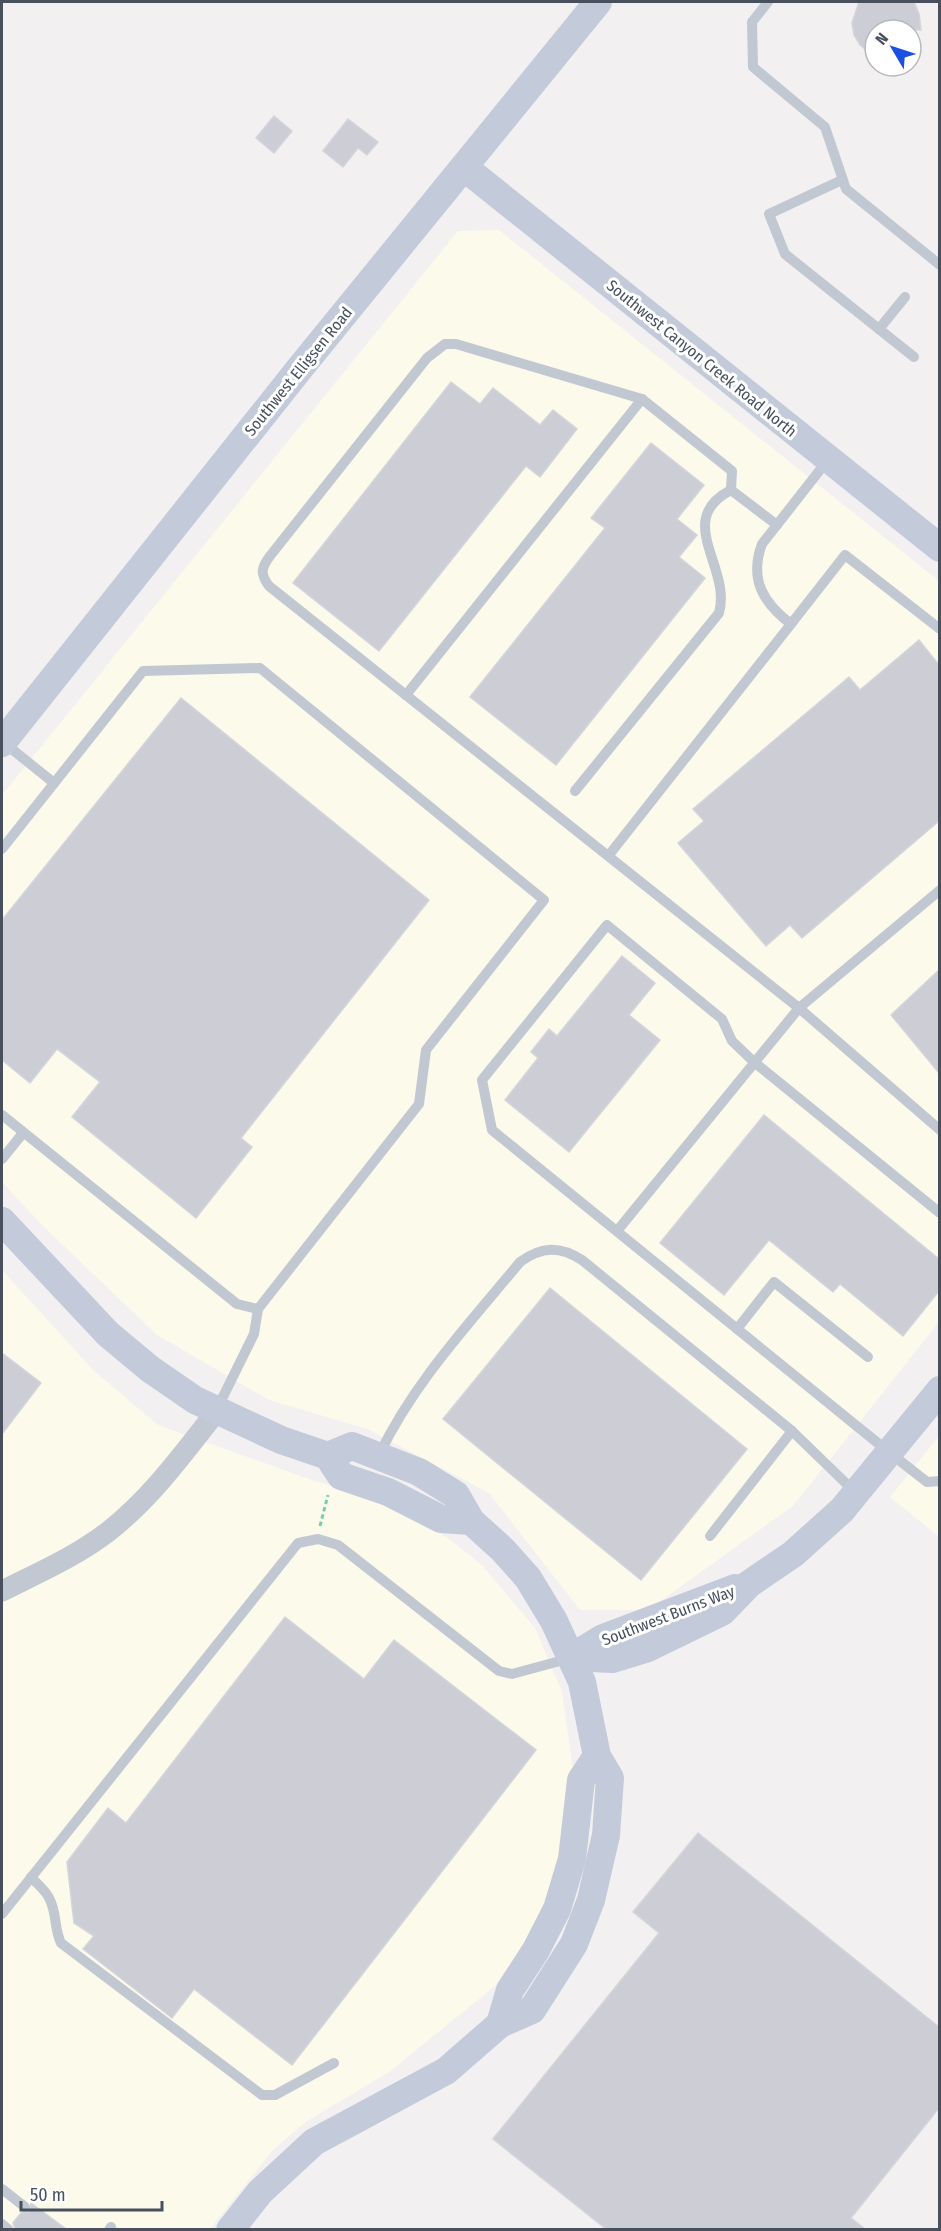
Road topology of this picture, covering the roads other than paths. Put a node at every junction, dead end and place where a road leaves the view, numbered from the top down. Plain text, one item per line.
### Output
1 (598, 2) edge
2 (768, 2) edge
3 (465, 168) junction
4 (842, 180) junction
5 (939, 265) edge
6 (905, 297) dead end
7 (879, 329) junction
8 (915, 357) dead end
9 (642, 399) junction
10 (829, 459) junction
11 (731, 490) junction
12 (777, 525) junction
13 (939, 548) edge
14 (791, 624) junction
15 (939, 629) edge
16 (406, 695) junction
17 (2, 742) edge
18 (54, 783) junction
19 (575, 791) dead end
20 (2, 849) edge
21 (609, 855) junction
22 (939, 891) edge
23 (799, 1008) junction
24 (754, 1062) junction
25 (2, 1115) edge
26 (939, 1130) edge
27 (23, 1133) junction
28 (2, 1159) edge
29 (939, 1213) edge
30 (2, 1221) edge
31 (617, 1231) junction
32 (258, 1309) junction
33 (736, 1329) junction
34 (868, 1357) dead end
35 (939, 1390) edge
36 (216, 1412) junction
37 (792, 1431) junction
38 (890, 1453) junction
39 (379, 1455) junction
40 (328, 1456) junction
41 (939, 1481) edge
42 (857, 1494) junction
43 (471, 1521) junction
44 (710, 1536) dead end
45 (2, 1591) edge
46 (573, 1657) junction
47 (31, 1877) junction
48 (2, 1914) edge
49 (334, 2063) dead end
50 (2, 2189) edge
51 (25, 2207) dead end
52 (2, 2224) edge
53 (8, 2229) edge
54 (230, 2229) edge

1 - 3 street, Southwest Elligsen Road
2 - 4 lane
3 - 10 street, Southwest Canyon Creek Road North
3 - 17 street, Southwest Elligsen Road
4 - 5 lane
4 - 7 lane
6 - 7 lane
7 - 8 lane
9 - 11 lane
9 - 16 lane
9 - 16 lane
10 - 12 lane
10 - 13 street, Southwest Canyon Creek Road North
11 - 12 lane
11 - 19 lane
12 - 14 lane
14 - 15 lane
14 - 21 lane
16 - 21 lane
17 - 18 lane
18 - 20 lane
18 - 32 lane
21 - 23 lane
22 - 23 lane
23 - 24 lane
23 - 26 lane
24 - 29 lane
24 - 31 lane
24 - 31 lane
25 - 27 lane
27 - 28 lane
27 - 32 lane
30 - 36 street
31 - 33 lane
32 - 36 lane
33 - 34 lane
33 - 38 lane
35 - 38 street, Southwest Burns Way
36 - 40 street
36 - 45 street
37 - 39 lane
37 - 42 lane
37 - 44 lane
38 - 41 lane
38 - 42 street, Southwest Burns Way
39 - 40 street
39 - 43 street
40 - 43 street
42 - 46 street, Southwest Burns Way
43 - 46 street
46 - 47 lane
46 - 54 street
47 - 48 lane
47 - 49 lane
50 - 51 lane
52 - 53 lane

